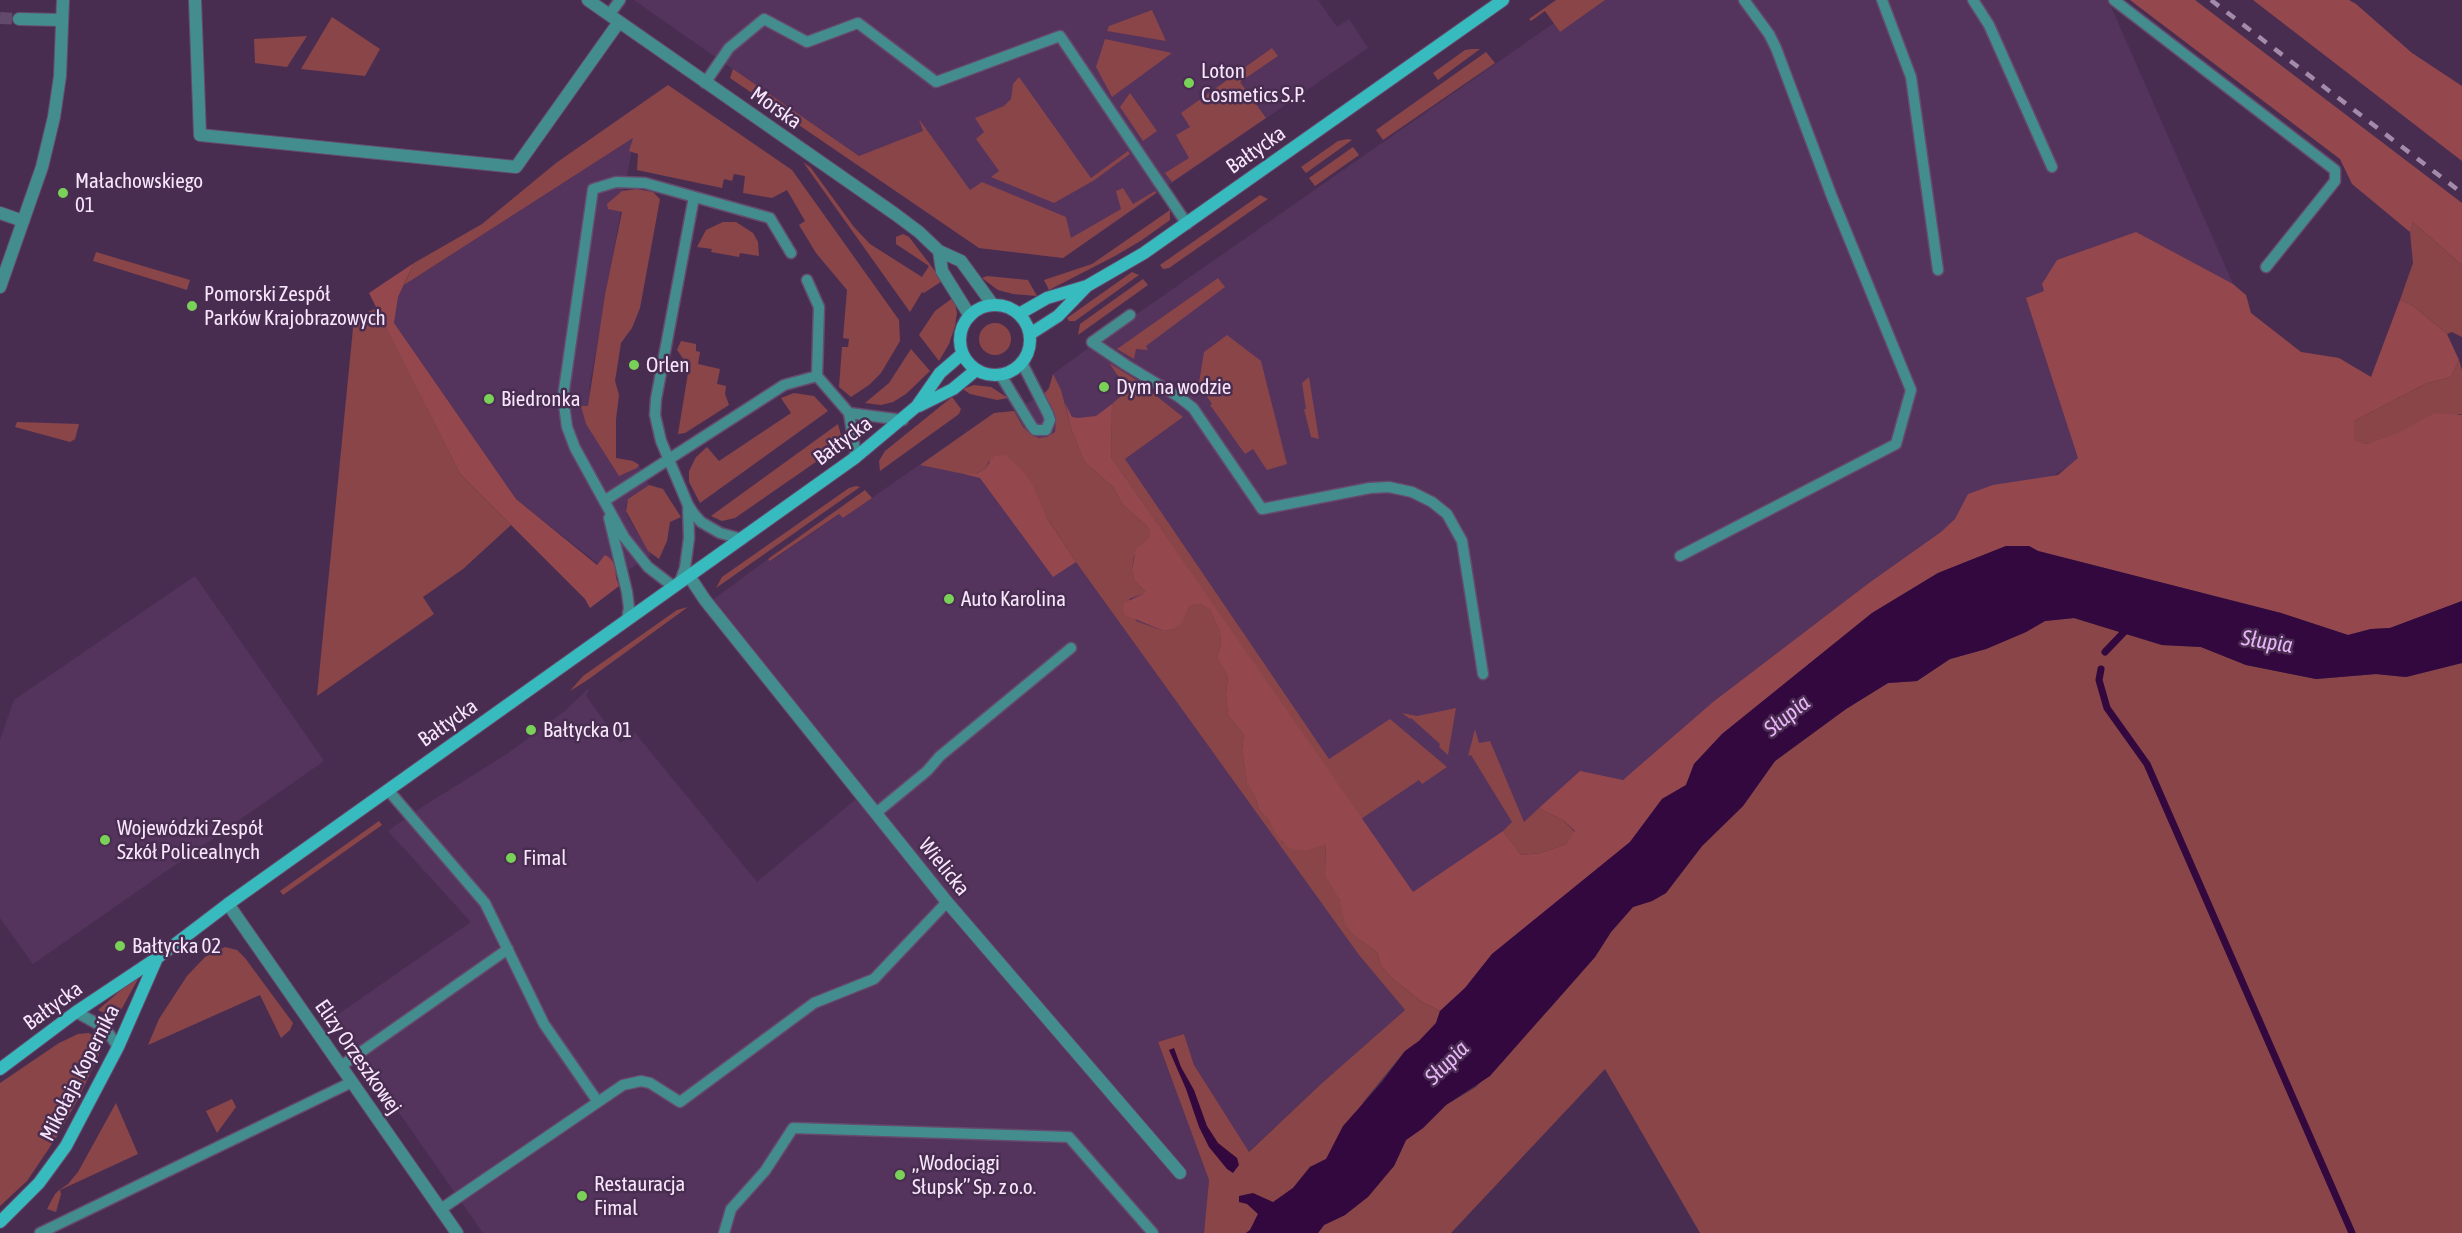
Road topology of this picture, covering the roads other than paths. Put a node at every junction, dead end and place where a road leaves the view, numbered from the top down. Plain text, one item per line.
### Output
1 (63, 0) edge
2 (195, 0) edge
3 (588, 0) edge
4 (620, 0) edge
5 (1503, 0) edge
6 (1744, 0) edge
7 (1882, 0) edge
8 (1973, 0) edge
9 (2114, 0) edge
10 (19, 19) tunnel mouth
11 (614, 19) junction
12 (63, 20) junction
13 (705, 83) junction
14 (2052, 167) dead end
15 (694, 196) junction
16 (0, 213) edge
17 (23, 221) junction
18 (1187, 224) junction
19 (939, 251) junction
20 (791, 253) dead end
21 (2266, 267) dead end
22 (1938, 270) dead end
23 (807, 280) dead end
24 (1087, 286) junction
25 (0, 287) edge
26 (993, 305) junction
27 (1019, 314) junction
28 (1130, 315) dead end
29 (970, 316) junction
30 (1030, 334) junction
31 (962, 354) junction
32 (1022, 363) junction
33 (976, 370) junction
34 (1000, 374) junction
35 (817, 376) junction
36 (917, 406) junction
37 (849, 413) junction
38 (903, 420) junction
39 (856, 457) junction
40 (669, 459) junction
41 (604, 501) junction
42 (688, 505) junction
43 (742, 539) junction
44 (1680, 556) dead end
45 (681, 582) junction
46 (627, 620) junction
47 (1071, 648) dead end
48 (1483, 674) dead end
49 (388, 790) junction
50 (876, 813) junction
51 (947, 902) junction
52 (228, 904) junction
53 (508, 949) junction
54 (158, 958) junction
55 (76, 1012) junction
56 (118, 1047) junction
57 (341, 1066) junction
58 (0, 1069) edge
59 (352, 1082) junction
60 (598, 1102) junction
61 (1180, 1173) dead end
62 (441, 1209) junction
63 (0, 1222) edge
64 (40, 1233) edge
65 (457, 1233) edge
66 (724, 1233) edge
67 (1152, 1233) edge

1 - 12 street
2 - 11 street
3 - 11 street, Morska
4 - 11 lane
5 - 18 main road, Bałtycka
6 - 44 lane
7 - 22 lane
8 - 14 lane
9 - 21 lane
10 - 12 street
11 - 13 street, Morska
12 - 17 street
13 - 18 lane
13 - 19 street, Morska
15 - 20 lane
15 - 40 lane
15 - 41 lane
16 - 17 street
17 - 25 street
18 - 24 main road, Bałtycka
19 - 26 street, Morska
19 - 29 street
23 - 35 lane
24 - 27 main road, Bałtycka
24 - 30 main road, Bałtycka
26 - 27 main road
26 - 29 main road
27 - 30 main road
28 - 48 lane
29 - 31 main road
30 - 32 main road
31 - 33 main road
31 - 36 main road, Bałtycka
32 - 34 main road
32 - 34 lane
33 - 34 main road
33 - 36 main road, Bałtycka
35 - 37 lane
35 - 40 lane
36 - 38 main road, Bałtycka
37 - 38 lane
37 - 39 lane
38 - 39 main road, Bałtycka
39 - 43 main road, Bałtycka
40 - 41 lane
40 - 42 lane
41 - 45 lane
41 - 46 lane
42 - 43 lane
42 - 45 lane
43 - 45 main road, Bałtycka
45 - 46 main road, Bałtycka
45 - 50 street, Wielicka
46 - 49 main road, Bałtycka
47 - 50 lane
49 - 52 main road, Bałtycka
49 - 53 lane
50 - 51 street, Wielicka
51 - 60 lane
51 - 61 street, Wielicka
52 - 54 main road, Bałtycka
52 - 57 street, Elizy Orzeszkowej
53 - 57 lane
53 - 60 lane
54 - 55 main road, Bałtycka
54 - 56 main road, Mikołaja Kopernika
55 - 56 lane
55 - 58 main road, Bałtycka
56 - 63 main road, Mikołaja Kopernika
57 - 59 street, Elizy Orzeszkowej
59 - 62 street, Elizy Orzeszkowej
59 - 64 lane
60 - 62 lane
62 - 65 street, Elizy Orzeszkowej
66 - 67 lane

